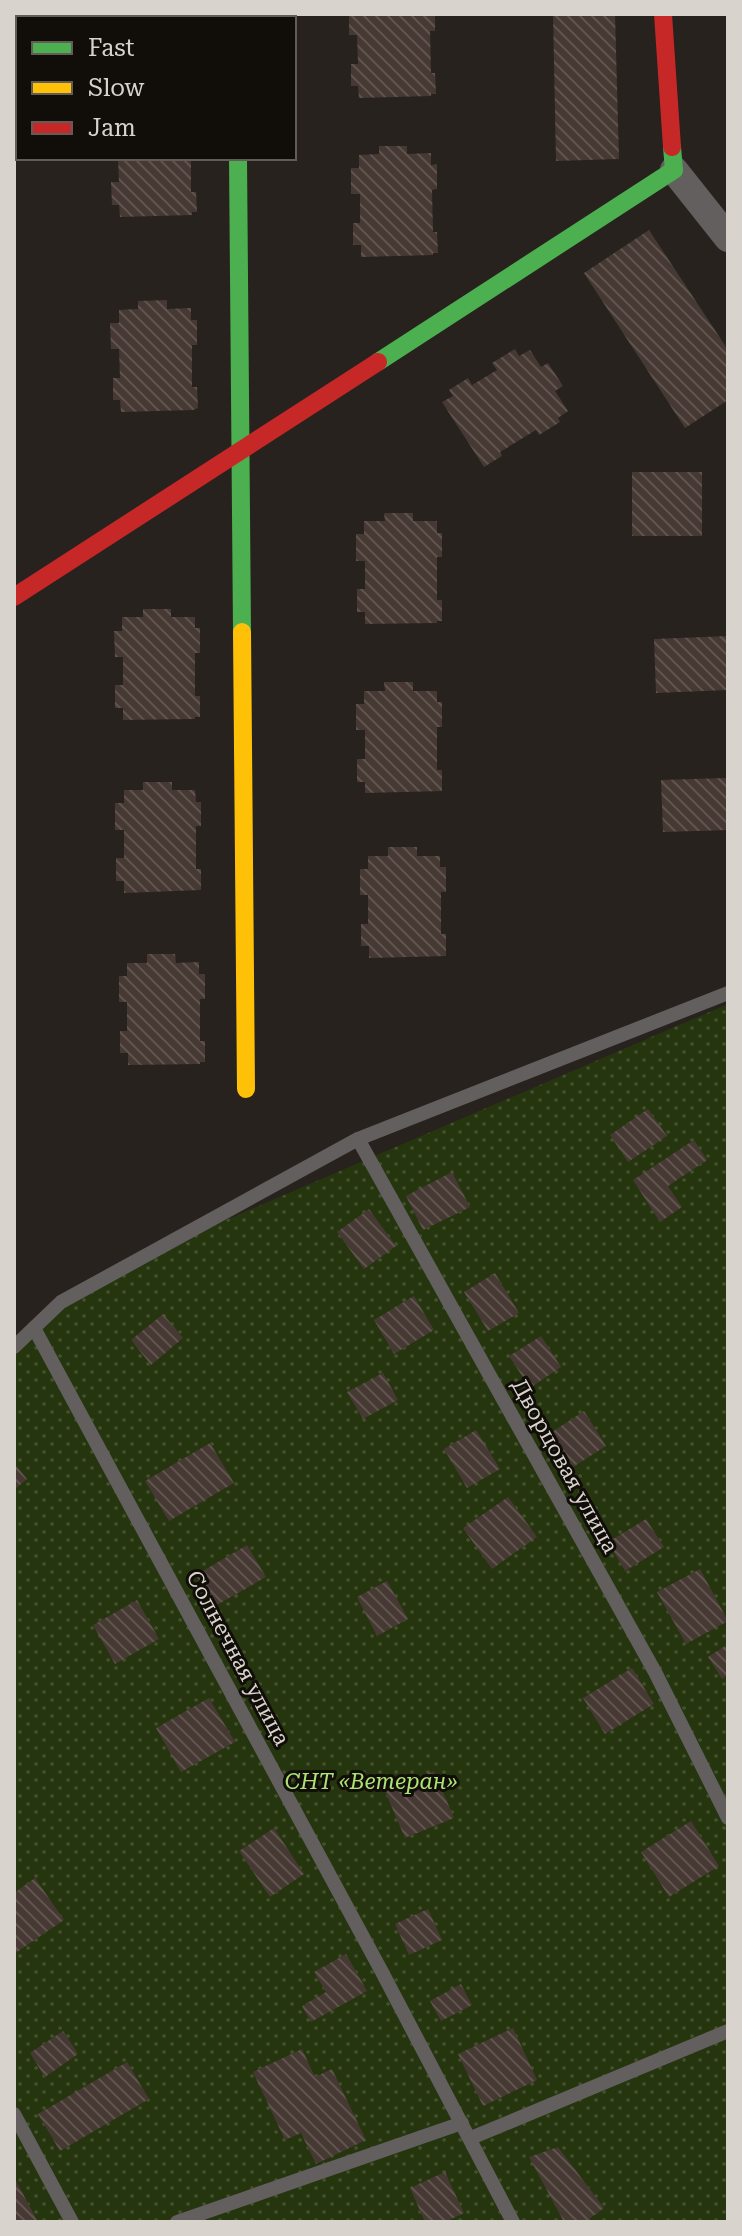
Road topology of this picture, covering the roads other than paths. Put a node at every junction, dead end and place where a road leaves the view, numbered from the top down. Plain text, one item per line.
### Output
1 (663, 14) edge
2 (238, 160) edge
3 (674, 170) junction
4 (728, 238) edge
5 (242, 450) junction
6 (14, 597) edge
7 (728, 993) edge
8 (246, 1089) dead end
9 (358, 1139) junction
10 (34, 1328) junction
11 (14, 1347) edge
12 (728, 1818) edge
13 (728, 2031) edge
14 (14, 2114) edge
15 (462, 2123) junction
16 (471, 2138) junction
17 (72, 2222) edge
18 (177, 2222) edge
19 (513, 2222) edge

1 - 3 street
2 - 5 street
3 - 4 street
3 - 5 street
5 - 6 street
5 - 8 street
7 - 9 lane
9 - 10 lane
9 - 12 lane, Дворцовая улица
10 - 11 lane
10 - 15 lane, Солнечная улица
13 - 16 lane
14 - 17 lane
15 - 16 lane, Солнечная улица
15 - 18 lane
16 - 19 lane, Солнечная улица

